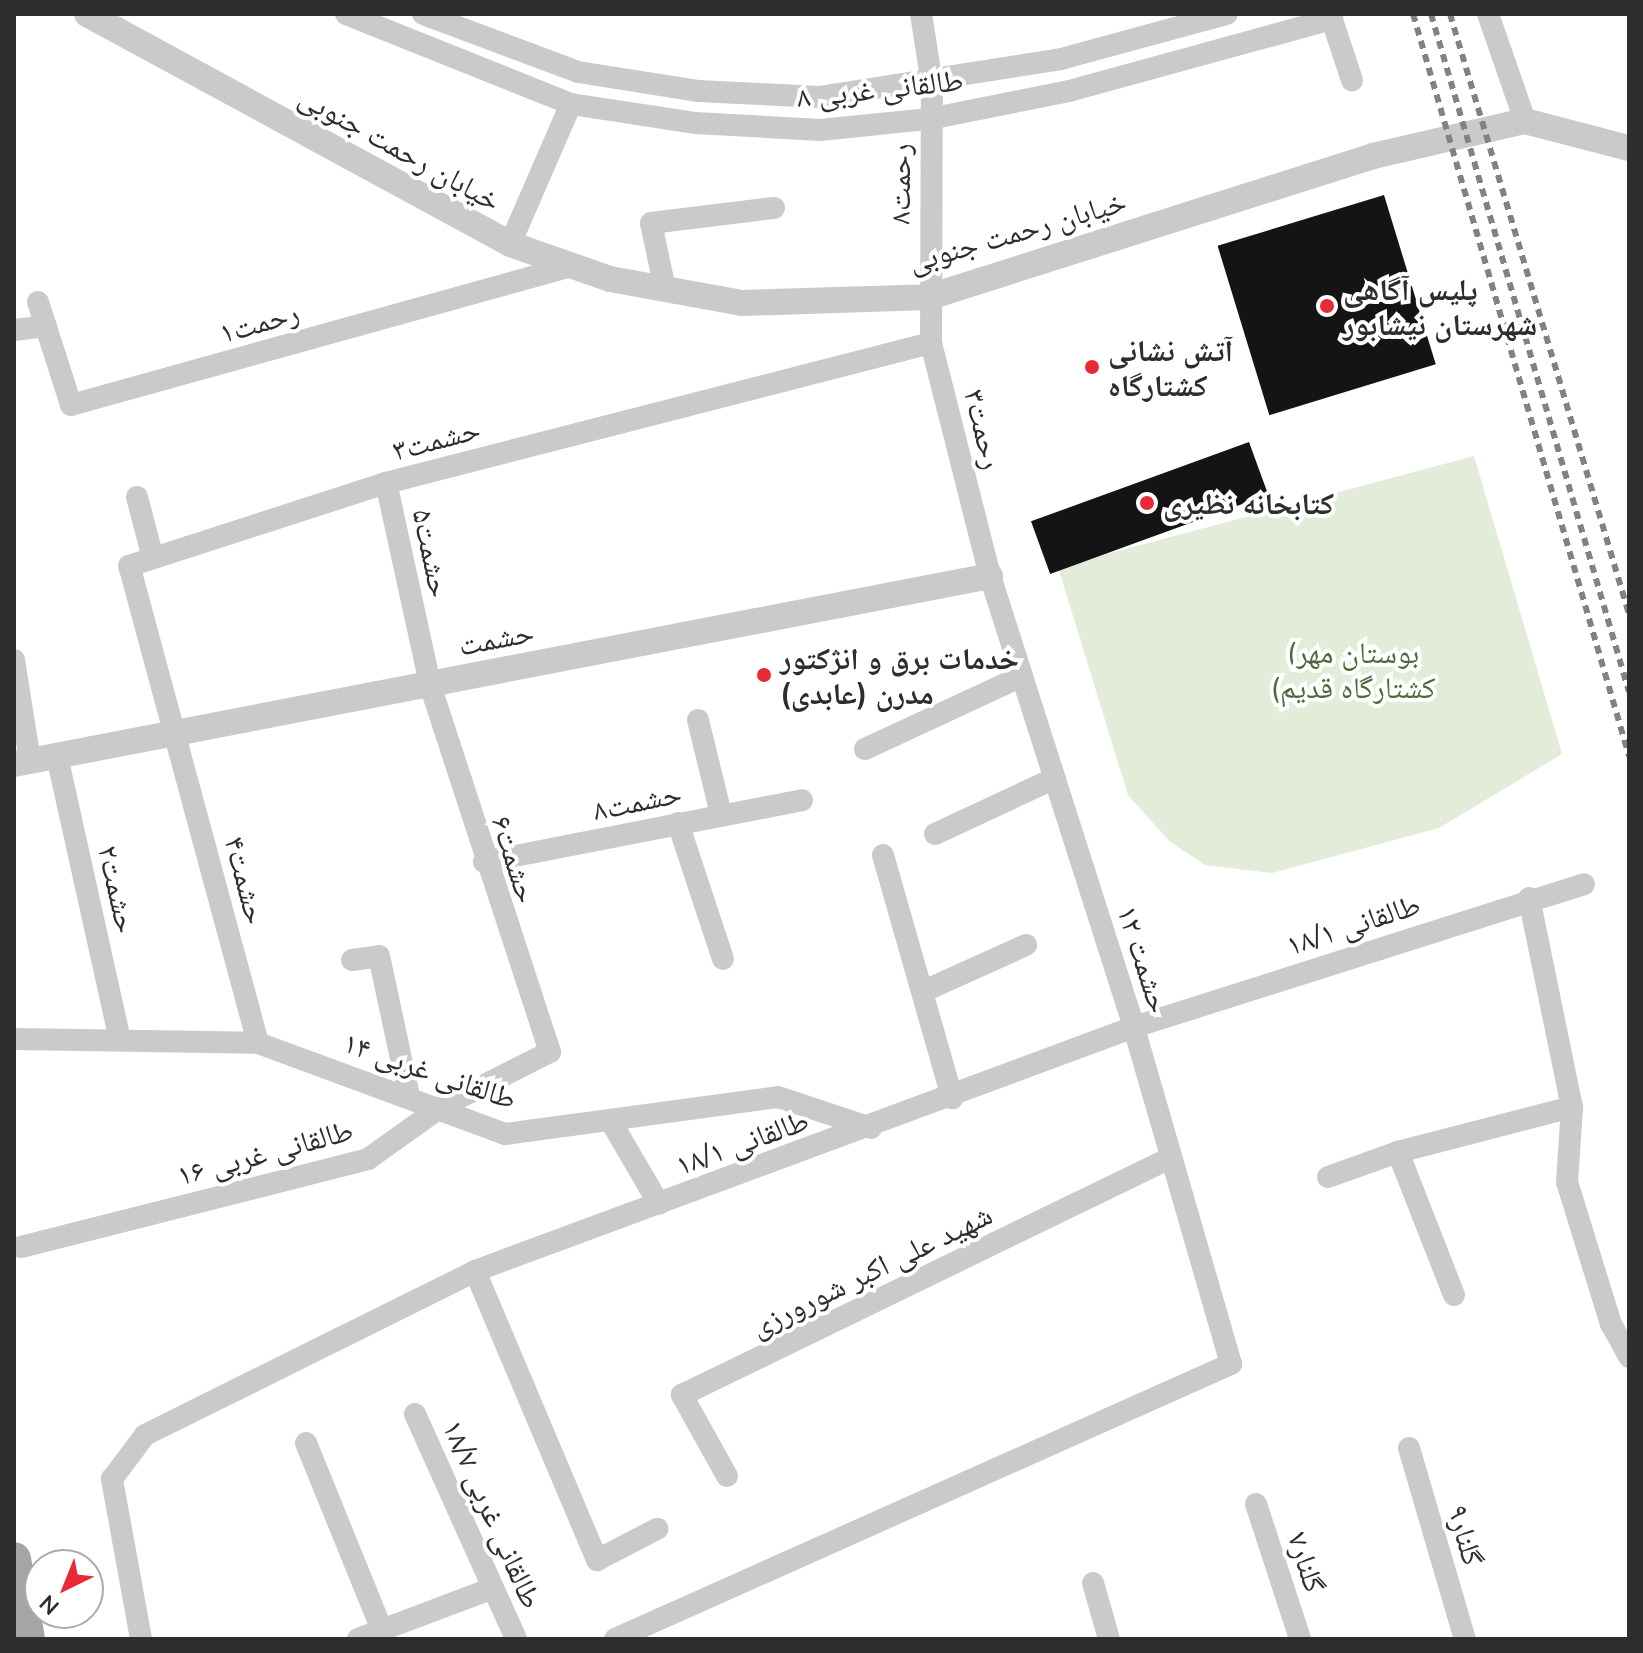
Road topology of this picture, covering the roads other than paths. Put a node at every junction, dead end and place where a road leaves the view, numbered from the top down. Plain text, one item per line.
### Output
1 (87, 14) edge
2 (346, 14) edge
3 (423, 14) edge
4 (921, 14) edge
5 (1227, 14) edge
6 (1488, 14) edge
7 (1331, 17) edge
8 (1352, 80) dead end
9 (641, 82) junction
10 (932, 84) junction
11 (571, 104) junction
12 (638, 115) junction
13 (929, 119) junction
14 (1525, 121) junction
15 (1629, 148) edge
16 (774, 208) dead end
17 (510, 244) junction
18 (568, 267) junction
19 (665, 289) junction
20 (929, 297) junction
21 (38, 302) dead end
22 (46, 326) junction
23 (14, 330) edge
24 (931, 343) junction
25 (386, 483) junction
26 (137, 497) dead end
27 (153, 558) junction
28 (990, 576) junction
29 (14, 660) edge
30 (1022, 676) junction
31 (430, 684) junction
32 (698, 720) dead end
33 (176, 733) junction
34 (865, 749) dead end
35 (57, 756) junction
36 (22, 762) edge
37 (1055, 778) junction
38 (802, 800) dead end
39 (721, 814) junction
40 (678, 823) junction
41 (935, 834) dead end
42 (883, 855) dead end
43 (484, 862) junction
44 (1584, 884) dead end
45 (1529, 898) junction
46 (1026, 945) dead end
47 (723, 959) dead end
48 (352, 960) dead end
49 (924, 991) junction
50 (1134, 1027) junction
51 (119, 1035) junction
52 (14, 1039) edge
53 (258, 1043) junction
54 (550, 1052) joint
55 (409, 1096) junction
56 (952, 1098) junction
57 (441, 1107) junction
58 (1572, 1107) junction
59 (610, 1120) junction
60 (871, 1128) junction
61 (1398, 1152) junction
62 (1170, 1158) junction
63 (1328, 1177) dead end
64 (659, 1204) junction
65 (21, 1247) dead end
66 (475, 1271) junction
67 (1454, 1295) dead end
68 (1629, 1357) edge
69 (415, 1414) dead end
70 (306, 1443) dead end
71 (1409, 1448) dead end
72 (727, 1476) dead end
73 (1256, 1504) dead end
74 (657, 1529) dead end
75 (14, 1559) edge
76 (1093, 1583) dead end
77 (493, 1588) junction
78 (382, 1630) junction
79 (28, 1639) edge
80 (141, 1639) edge
81 (358, 1639) edge
82 (516, 1639) edge
83 (615, 1639) edge
84 (1109, 1639) edge
85 (1300, 1639) edge
86 (1465, 1639) edge

1 - 17 street, خیابان رحمت جنوبی
2 - 11 street, طالقانی غربی ۸
3 - 9 street, طالقانی غربی ۸
4 - 10 street, رحمت۸
5 - 10 street, طالقانی غربی ۸
6 - 14 street
7 - 8 street
7 - 13 street, طالقانی غربی ۸
9 - 10 street, طالقانی غربی ۸
9 - 12 street
10 - 13 street, رحمت۸
11 - 12 street, طالقانی غربی ۸
11 - 17 street
12 - 13 street, طالقانی غربی ۸
13 - 20 street, رحمت۸
14 - 15 street, خیابان رحمت جنوبی
14 - 20 street, خیابان رحمت جنوبی
16 - 19 street
17 - 18 street, خیابان رحمت جنوبی
18 - 19 street, خیابان رحمت جنوبی
18 - 22 street, رحمت۱
19 - 20 street, خیابان رحمت جنوبی
20 - 24 street, رحمت۳
21 - 22 street, رحمت۱
22 - 23 street
24 - 25 street, حشمت۳
24 - 28 street, رحمت۳
25 - 27 street, حشمت۳
25 - 31 street, حشمت۵
26 - 27 street
27 - 33 street
28 - 30 street, حشمت ۱۲
28 - 31 street, حشمت
29 - 36 street
30 - 34 street
30 - 37 street, حشمت ۱۲
31 - 33 street, حشمت
31 - 43 street, حشمت۶
32 - 39 street
33 - 35 street, حشمت
33 - 53 street, حشمت۴
35 - 36 street, حشمت
35 - 51 street, حشمت۲
37 - 41 street
37 - 50 street, حشمت ۱۲
38 - 39 street, حشمت۸
39 - 40 street, حشمت۸
40 - 43 street, حشمت۸
40 - 47 street
42 - 49 street
43 - 54 street, حشمت۶
44 - 45 street, طالقانی ۱۸/۱
45 - 50 street, طالقانی ۱۸/۱
45 - 58 street
46 - 49 street
48 - 55 street
49 - 56 street
50 - 56 street, طالقانی ۱۸/۱
50 - 62 street, حشمت ۱۲
51 - 52 street, طالقانی غربی ۱۴
51 - 53 street, طالقانی غربی ۱۴
53 - 55 street, طالقانی غربی ۱۴
54 - 57 street, طالقانی غربی ۱۶
55 - 57 street, طالقانی غربی ۱۴
56 - 60 street, طالقانی ۱۸/۱
57 - 59 street, طالقانی غربی ۱۴
57 - 65 street, طالقانی غربی ۱۶
58 - 61 street
58 - 68 street
59 - 60 street, طالقانی غربی ۱۴
59 - 64 street
60 - 64 street, طالقانی ۱۸/۱
61 - 63 street
61 - 67 street
62 - 72 street, شهید علی اکبر شورورزی
62 - 83 street, حشمت ۱۲
64 - 66 street, طالقانی ۱۸/۱
66 - 74 street
66 - 80 street, طالقانی ۱۸/۱
69 - 77 street, طالقانی غربی ۱۸/۷
70 - 78 street
71 - 86 street, گلنار۹
73 - 85 street, گلنار۷
75 - 79 main road
76 - 84 street
77 - 78 street
77 - 82 street, طالقانی غربی ۱۸/۷
78 - 81 street

